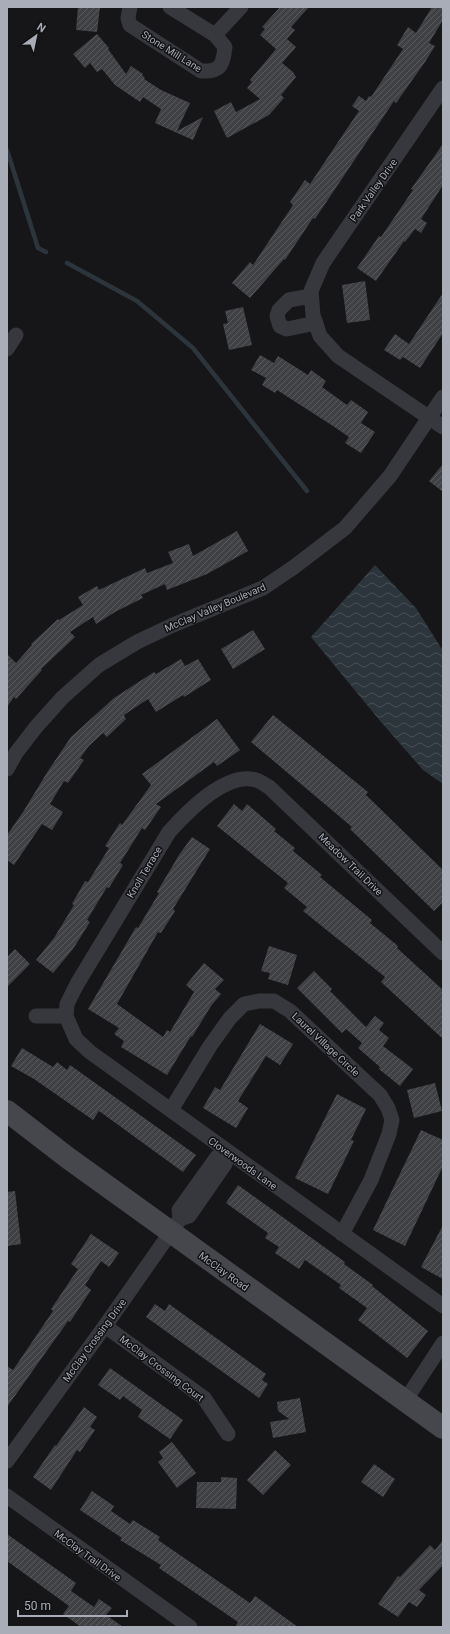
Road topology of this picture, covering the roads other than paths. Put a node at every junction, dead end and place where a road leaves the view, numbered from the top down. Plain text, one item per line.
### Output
1 (130, 7) edge
2 (170, 7) edge
3 (241, 7) edge
4 (215, 35) junction
5 (443, 88) edge
6 (311, 296) junction
7 (316, 323) junction
8 (16, 335) dead end
9 (7, 349) edge
10 (443, 397) edge
11 (428, 417) junction
12 (443, 427) edge
13 (7, 770) edge
14 (255, 780) joint
15 (443, 953) edge
16 (67, 1010) junction
17 (36, 1016) dead end
18 (171, 1110) junction
19 (7, 1111) edge
20 (228, 1152) junction
21 (175, 1225) junction
22 (342, 1234) junction
23 (443, 1306) edge
24 (105, 1326) junction
25 (443, 1343) edge
26 (405, 1401) junction
27 (443, 1428) edge
28 (228, 1434) dead end
29 (7, 1461) edge
30 (7, 1496) edge
31 (190, 1627) edge

1 - 4 street, Stone Mill Lane
2 - 4 street, Stone Mill Lane
3 - 4 street
5 - 6 street, Park Valley Drive
6 - 7 street, Park Valley Drive
6 - 7 street
7 - 11 street, Park Valley Drive
8 - 9 street
10 - 11 street, McClay Valley Boulevard
11 - 12 street, Park Valley Drive
11 - 13 street, McClay Valley Boulevard
14 - 15 street, Meadow Trail Drive
14 - 16 street, Knoll Terrace
16 - 17 street
16 - 18 street, Cloverwoods Lane
18 - 20 street, Cloverwoods Lane
18 - 22 street, Laurel Village Circle
19 - 21 main road, McClay Road
20 - 21 street, McClay Crossing Drive
20 - 22 street, Cloverwoods Lane
21 - 24 street, McClay Crossing Drive
21 - 26 main road, McClay Road
22 - 23 street, Cloverwoods Lane
24 - 28 street, McClay Crossing Court
24 - 29 street, McClay Crossing Drive
25 - 26 street
26 - 27 main road, McClay Road
30 - 31 street, McClay Trail Drive

